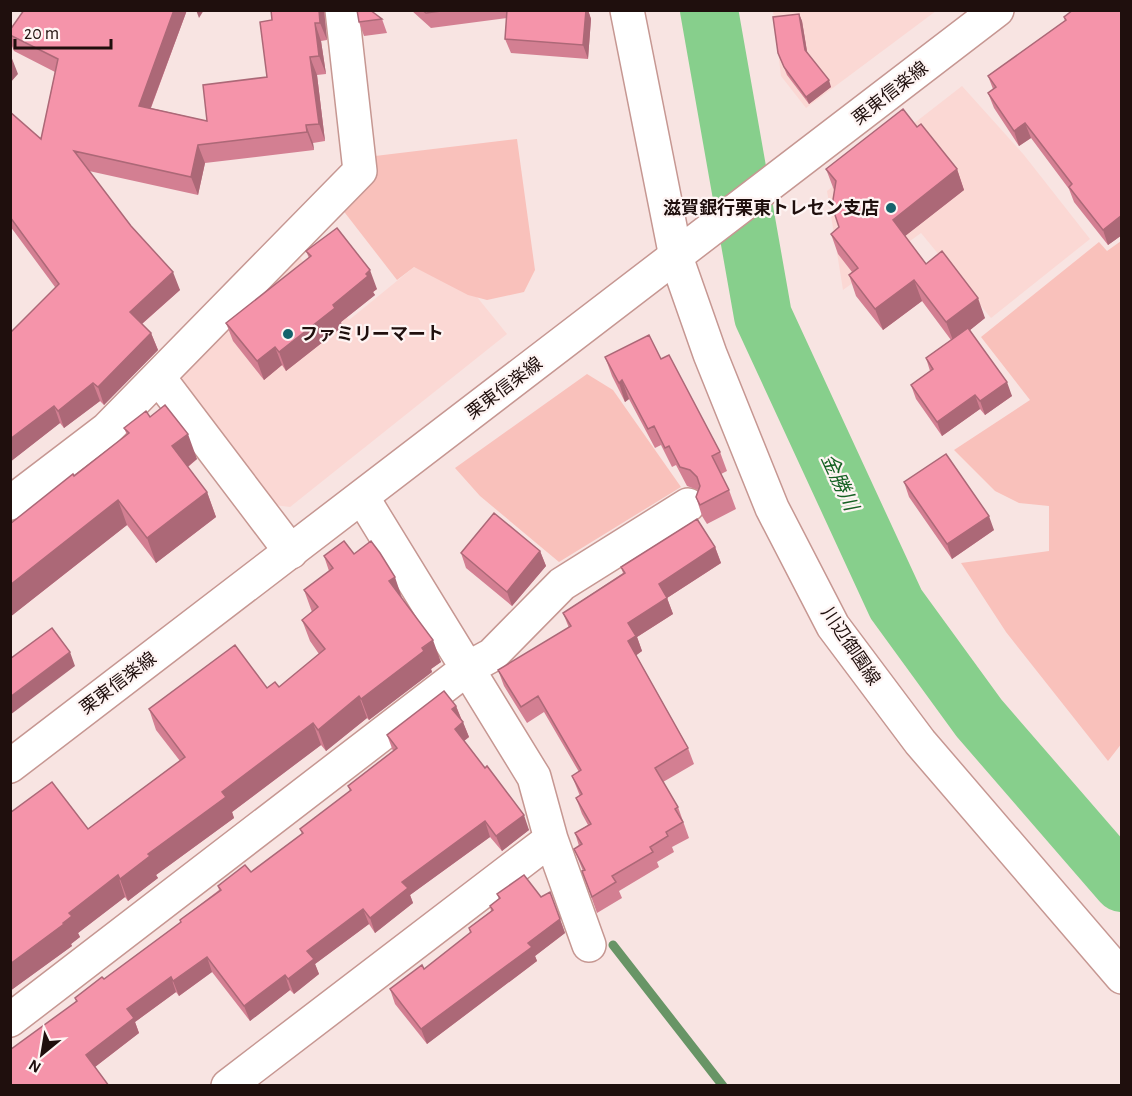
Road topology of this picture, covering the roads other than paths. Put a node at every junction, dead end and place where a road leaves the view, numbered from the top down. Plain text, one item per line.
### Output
1 (342, 10) edge
2 (627, 10) edge
3 (997, 10) edge
4 (676, 257) junction
5 (159, 378) junction
6 (362, 497) junction
7 (10, 503) edge
8 (688, 505) dead end
9 (291, 552) junction
10 (468, 668) junction
11 (10, 766) edge
12 (552, 839) junction
13 (589, 945) dead end
14 (1122, 977) edge
15 (10, 1020) edge
16 (228, 1086) edge

1 - 5 street
2 - 4 street, 川辺御園線
3 - 4 street, 栗東信楽線
4 - 6 street, 栗東信楽線
4 - 14 street, 川辺御園線
5 - 7 street
5 - 9 street
6 - 9 street, 栗東信楽線
6 - 10 street
8 - 10 street
9 - 11 street, 栗東信楽線
10 - 12 street
10 - 15 street
12 - 13 street
12 - 16 street

